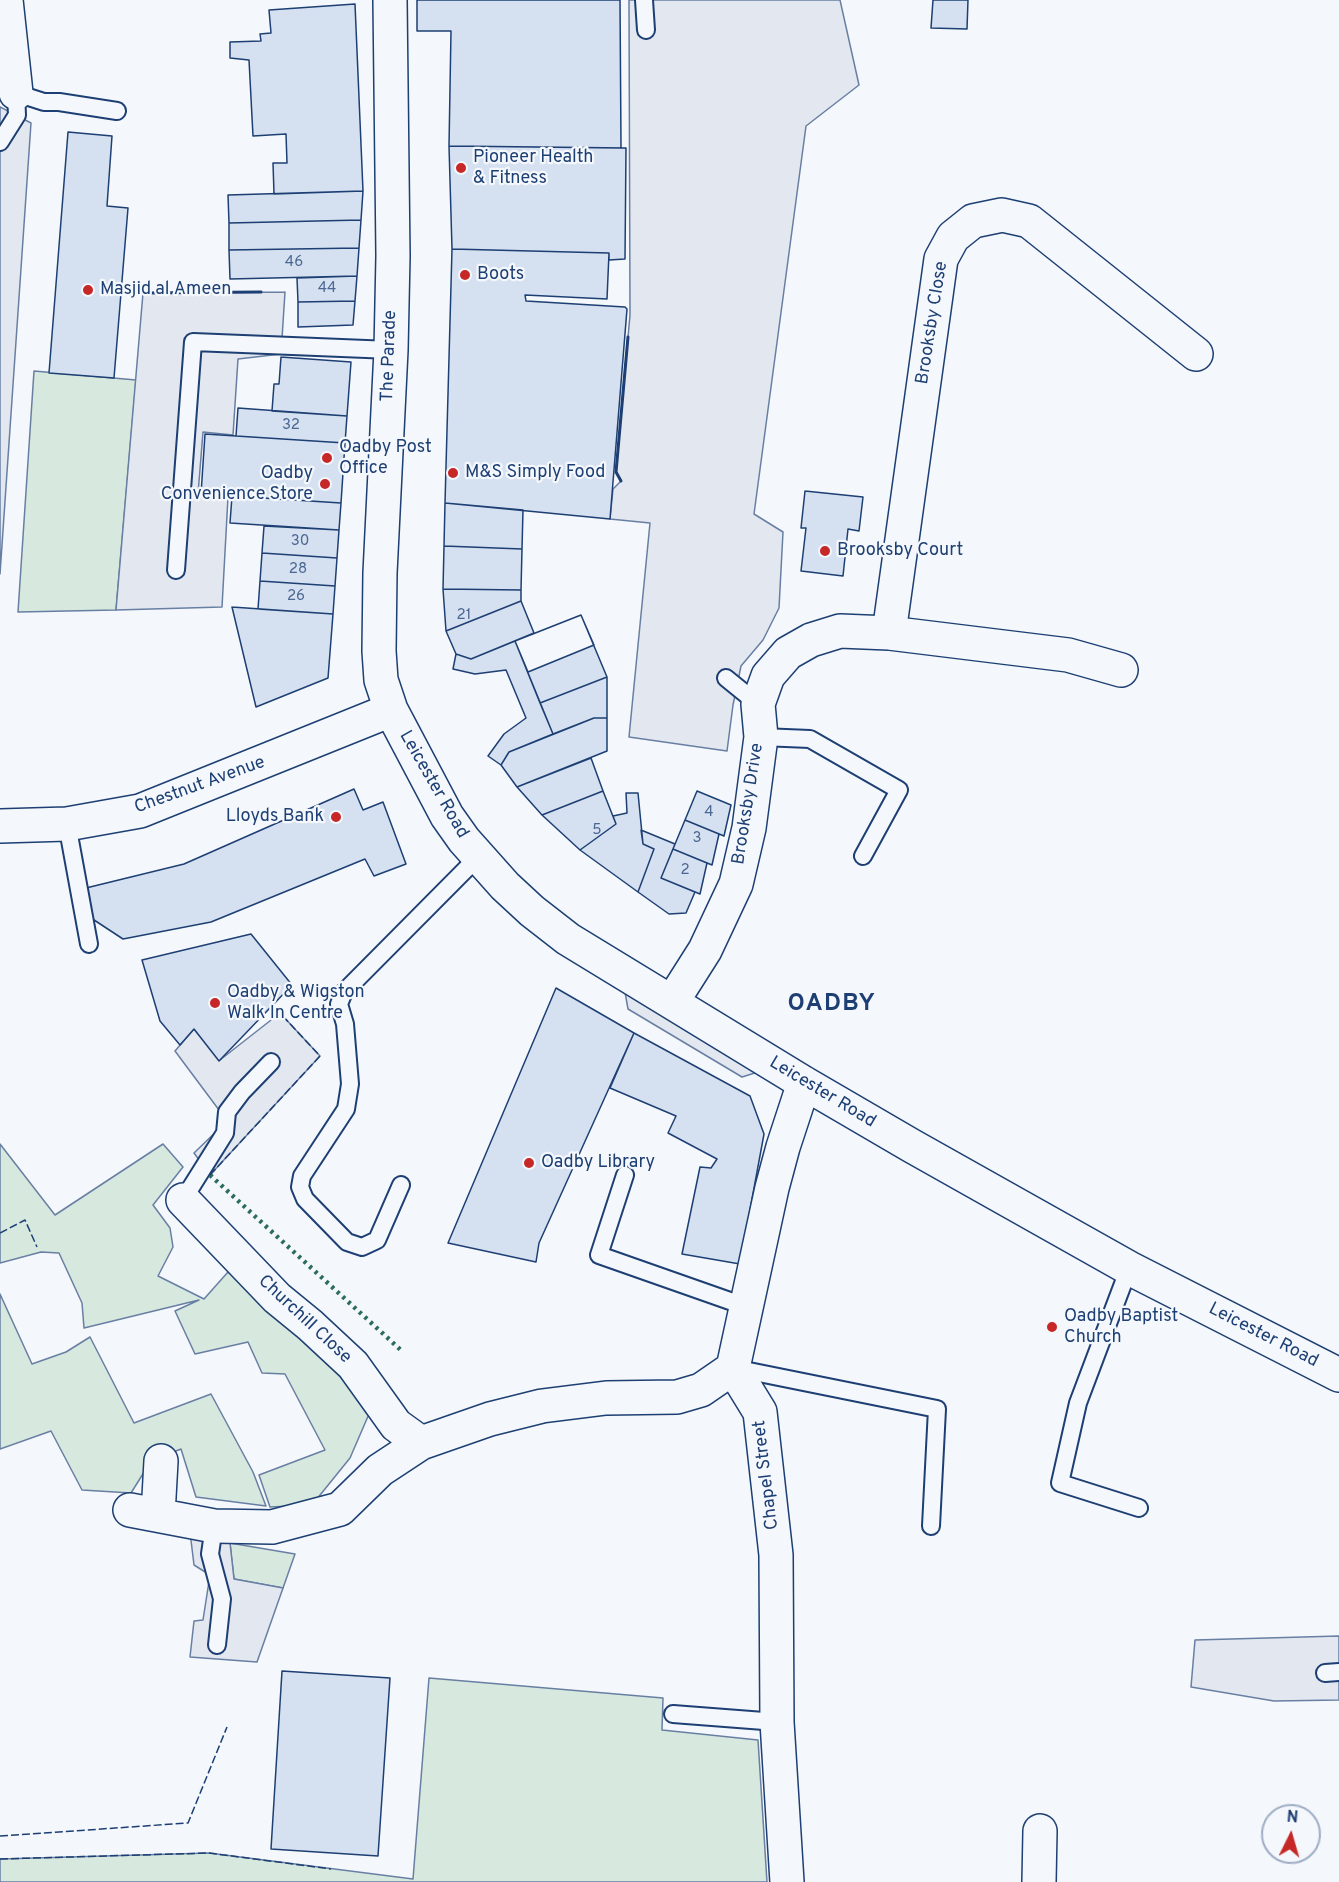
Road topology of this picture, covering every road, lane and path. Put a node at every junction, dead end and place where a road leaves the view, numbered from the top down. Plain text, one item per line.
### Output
1 (6, 0) edge
2 (390, 0) edge
3 (644, 0) edge
4 (646, 30) dead end
5 (16, 93) junction
6 (117, 111) dead end
7 (0, 142) edge
8 (391, 350) junction
9 (1196, 354) dead end
10 (176, 570) dead end
11 (889, 633) junction
12 (1121, 670) dead end
13 (726, 678) dead end
14 (758, 704) junction
15 (391, 710) junction
16 (761, 737) junction
17 (67, 824) junction
18 (0, 826) edge
19 (478, 856) junction
20 (863, 856) dead end
21 (89, 944) dead end
22 (672, 1002) junction
23 (271, 1062) dead end
24 (804, 1083) junction
25 (625, 1175) dead end
26 (401, 1185) dead end
27 (183, 1200) joint
28 (1129, 1269) junction
29 (747, 1307) junction
30 (733, 1368) junction
31 (1339, 1375) edge
32 (421, 1443) junction
33 (161, 1461) dead end
34 (1139, 1508) dead end
35 (214, 1526) junction
36 (932, 1526) dead end
37 (217, 1645) dead end
38 (673, 1714) dead end
39 (777, 1722) junction
40 (1040, 1831) dead end
41 (787, 1882) edge
42 (1039, 1882) edge

1 - 5 street
2 - 8 street, The Parade
3 - 4 lane
5 - 6 lane
5 - 7 lane
8 - 10 lane
8 - 15 street, The Parade
9 - 11 street, Brooksby Close
11 - 12 street, Brooksby Drive
11 - 14 street, Brooksby Drive
13 - 14 lane
14 - 16 street, Brooksby Drive
15 - 17 street, Chestnut Avenue
15 - 19 street, Leicester Road
16 - 20 lane
16 - 22 street, Brooksby Drive
17 - 18 street, Chestnut Avenue
17 - 21 lane
19 - 22 street, Leicester Road
19 - 26 lane
22 - 24 street, Leicester Road
23 - 27 lane
24 - 28 street, Leicester Road
24 - 29 street
25 - 29 lane
27 - 32 street, Churchill Close
28 - 31 street, Leicester Road
28 - 34 lane
29 - 30 street
30 - 32 street
30 - 36 lane
30 - 39 street, Chapel Street
32 - 35 street
33 - 35 street
35 - 37 lane
38 - 39 lane
39 - 41 street, Chapel Street
40 - 42 street

